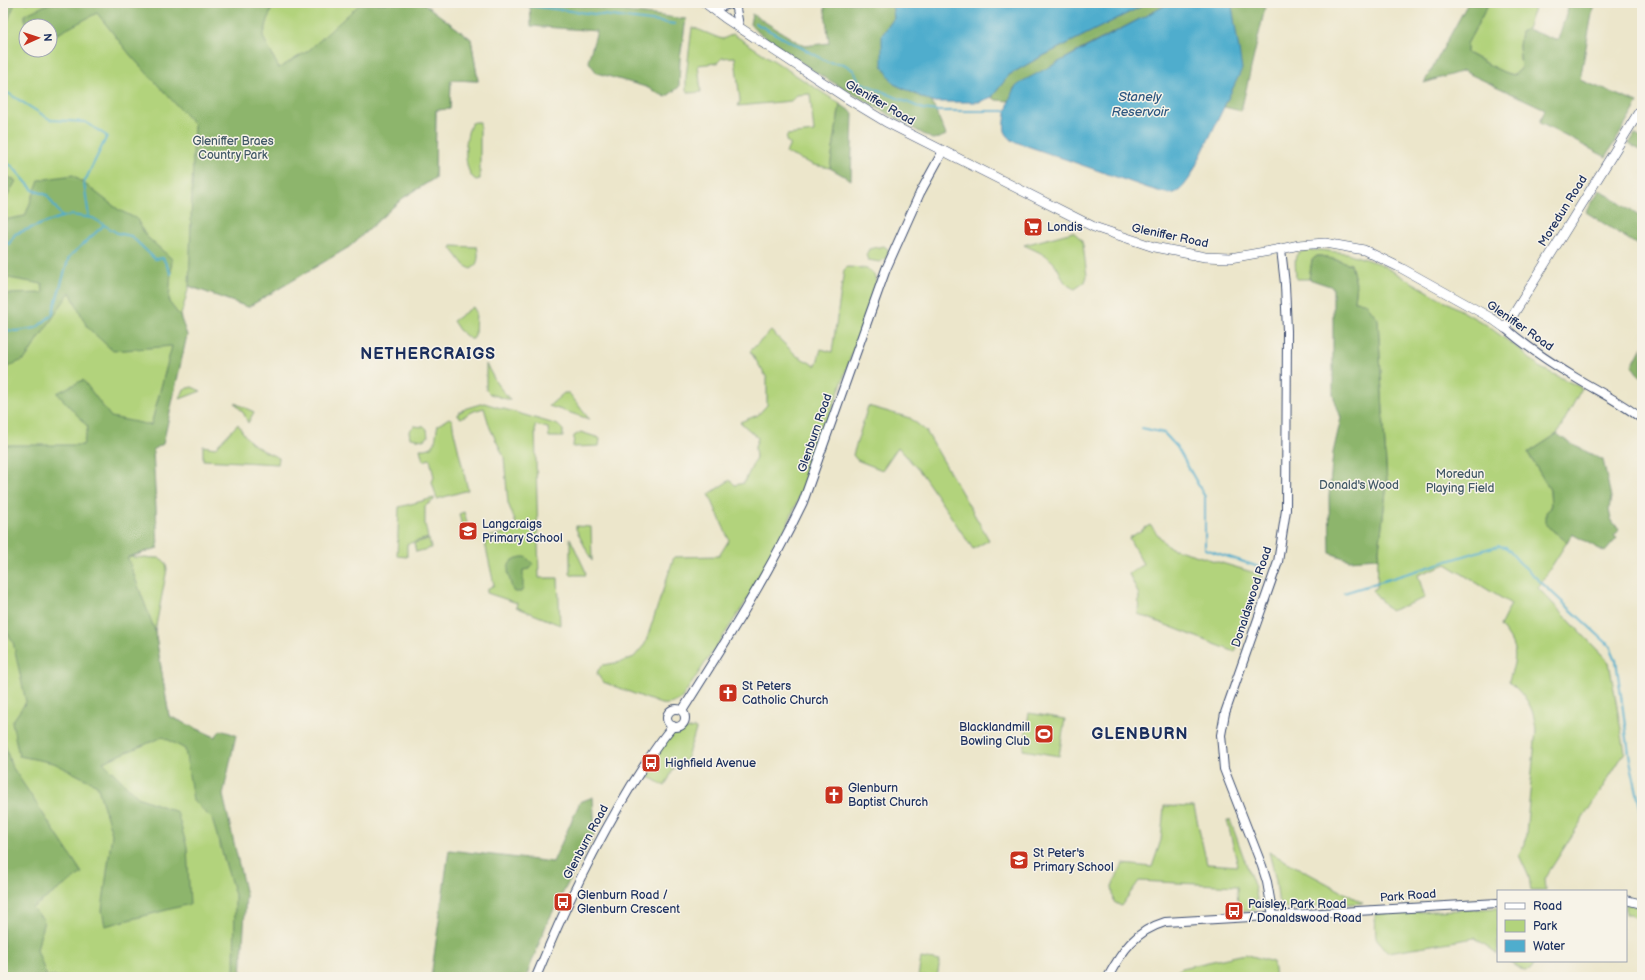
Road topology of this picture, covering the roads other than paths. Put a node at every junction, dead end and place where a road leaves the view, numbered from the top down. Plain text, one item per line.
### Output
1 (705, 3) edge
2 (734, 3) edge
3 (713, 9) junction
4 (739, 26) junction
5 (1642, 107) edge
6 (944, 151) junction
7 (1281, 249) junction
8 (1505, 328) junction
9 (1642, 419) edge
10 (682, 711) junction
11 (672, 726) junction
12 (1627, 900) edge
13 (1497, 903) edge
14 (1642, 904) edge
15 (1272, 916) junction
16 (536, 977) edge
17 (1108, 977) edge

1 - 3 main road, Gleniffer Road
2 - 3 street
2 - 4 street
3 - 4 main road, Gleniffer Road
4 - 6 main road, Gleniffer Road
5 - 8 main road, Moredun Road
6 - 7 main road, Gleniffer Road
6 - 10 street, Glenburn Road
7 - 8 main road, Gleniffer Road
7 - 15 street, Donaldswood Road
8 - 9 street, Gleniffer Road
10 - 11 street
10 - 11 street
11 - 16 street, Glenburn Road
12 - 14 street
13 - 15 street, Park Road
15 - 17 street, Park Road

